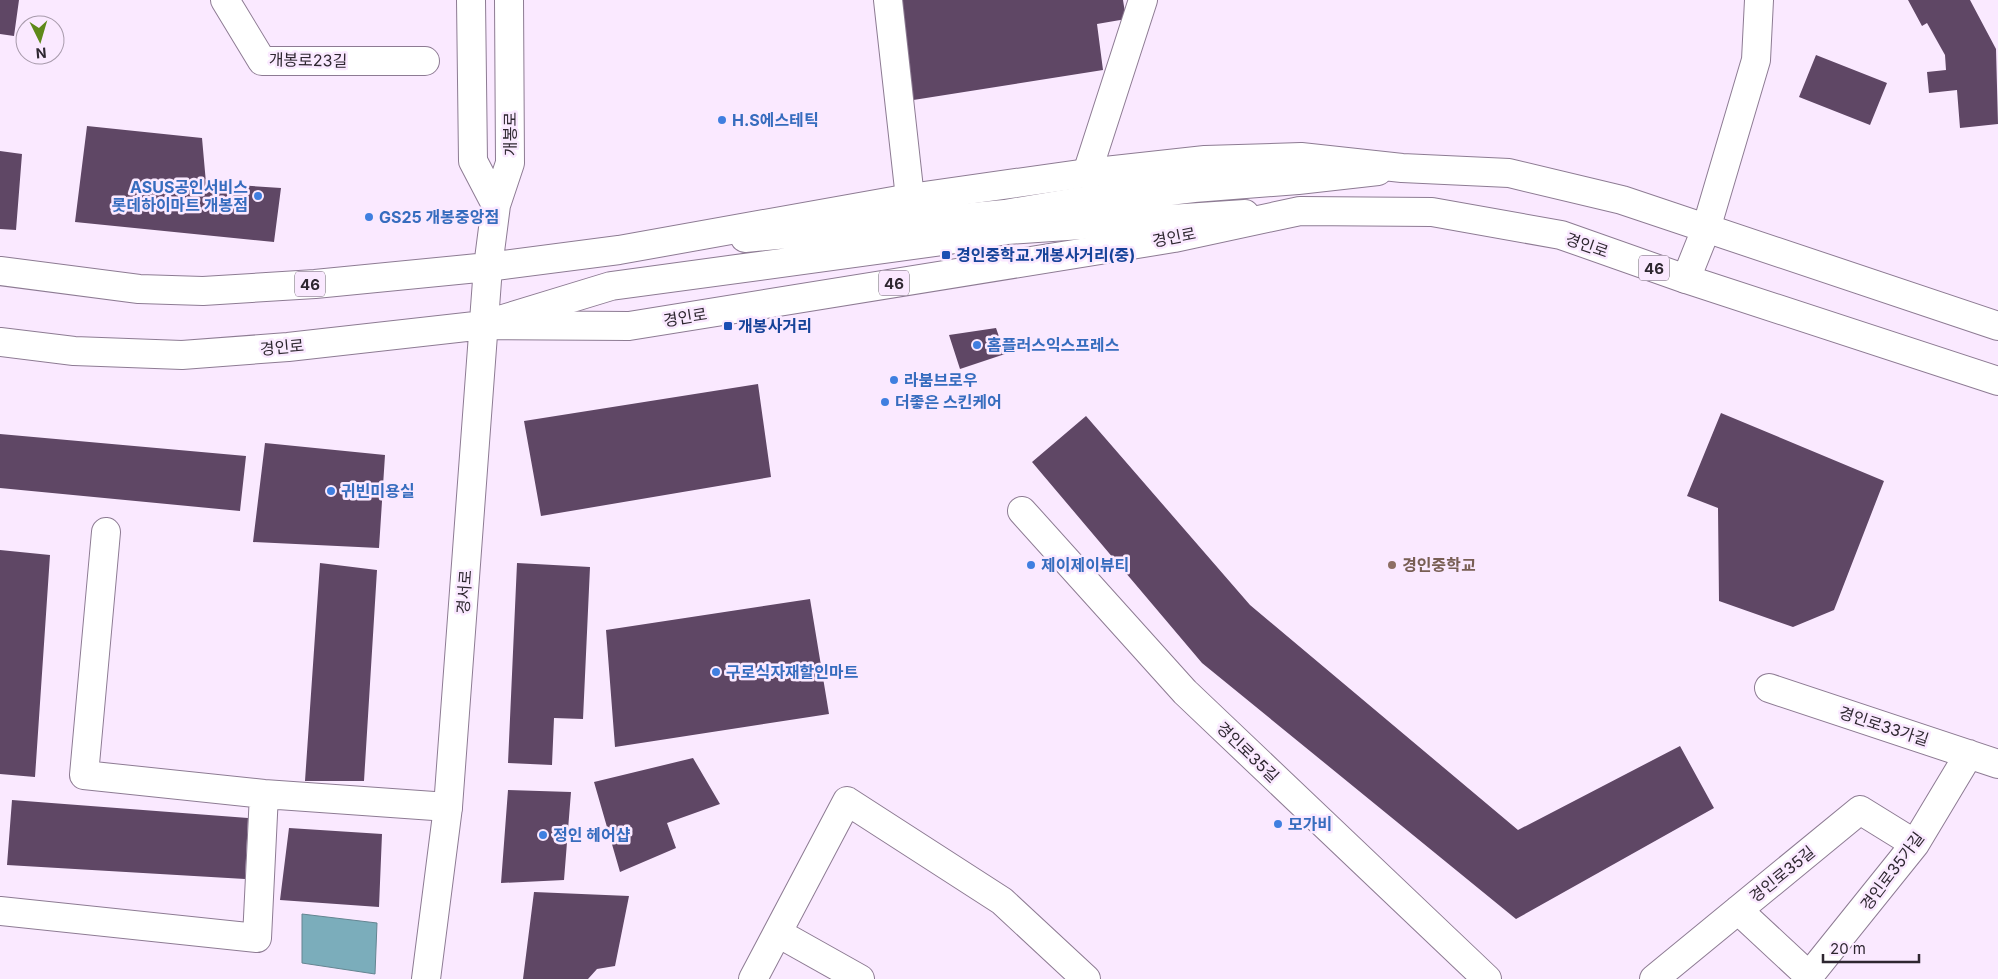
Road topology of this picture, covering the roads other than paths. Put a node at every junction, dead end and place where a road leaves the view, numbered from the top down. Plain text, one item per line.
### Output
1 (225, 0) edge
2 (471, 0) edge
3 (509, 0) edge
4 (888, 0) edge
5 (1143, 0) edge
6 (1759, 0) edge
7 (425, 61) dead end
8 (1402, 168) junction
9 (1086, 173) junction
10 (910, 198) junction
11 (496, 205) junction
12 (1300, 210) junction
13 (1706, 229) junction
14 (619, 250) junction
15 (488, 267) junction
16 (0, 271) edge
17 (1686, 279) junction
18 (484, 325) junction
19 (1998, 326) edge
20 (0, 342) edge
21 (1998, 381) edge
22 (1022, 511) dead end
23 (106, 532) dead end
24 (1769, 688) dead end
25 (1969, 754) junction
26 (1998, 764) edge
27 (264, 794) junction
28 (448, 807) junction
29 (1915, 844) junction
30 (1738, 910) junction
31 (0, 911) edge
32 (778, 933) junction
33 (426, 979) edge
34 (753, 979) edge
35 (860, 979) edge
36 (1086, 979) edge
37 (1487, 979) edge
38 (1654, 979) edge

1 - 7 main road, 개봉로23길
2 - 11 main road
3 - 11 main road, 개봉로
4 - 10 main road
5 - 9 main road
6 - 13 main road
8 - 9 main road, 46
8 - 13 main road, 46
8 - 14 main road
9 - 10 main road, 46
10 - 14 main road, 46
11 - 15 main road, 경서로
12 - 17 main road, 경인로 / 46
12 - 18 main road, 경인로 / 46
12 - 18 main road
13 - 17 main road
13 - 19 main road, 46
14 - 15 main road, 46
15 - 16 main road, 46
15 - 18 main road, 경서로
17 - 21 main road, 경인로 / 46
18 - 20 main road, 경인로 / 46
18 - 28 main road, 경서로
22 - 37 main road, 경인로35길
23 - 27 main road
24 - 25 main road, 경인로33가길
25 - 26 main road, 경인로33가길
25 - 29 main road, 경인로35가길
27 - 28 main road
27 - 31 main road
28 - 33 main road, 경서로
29 - 30 main road, 경인로35길
29 - 30 main road, 경인로35가길
30 - 38 main road, 경인로35길
32 - 34 main road
32 - 35 main road
32 - 36 main road

